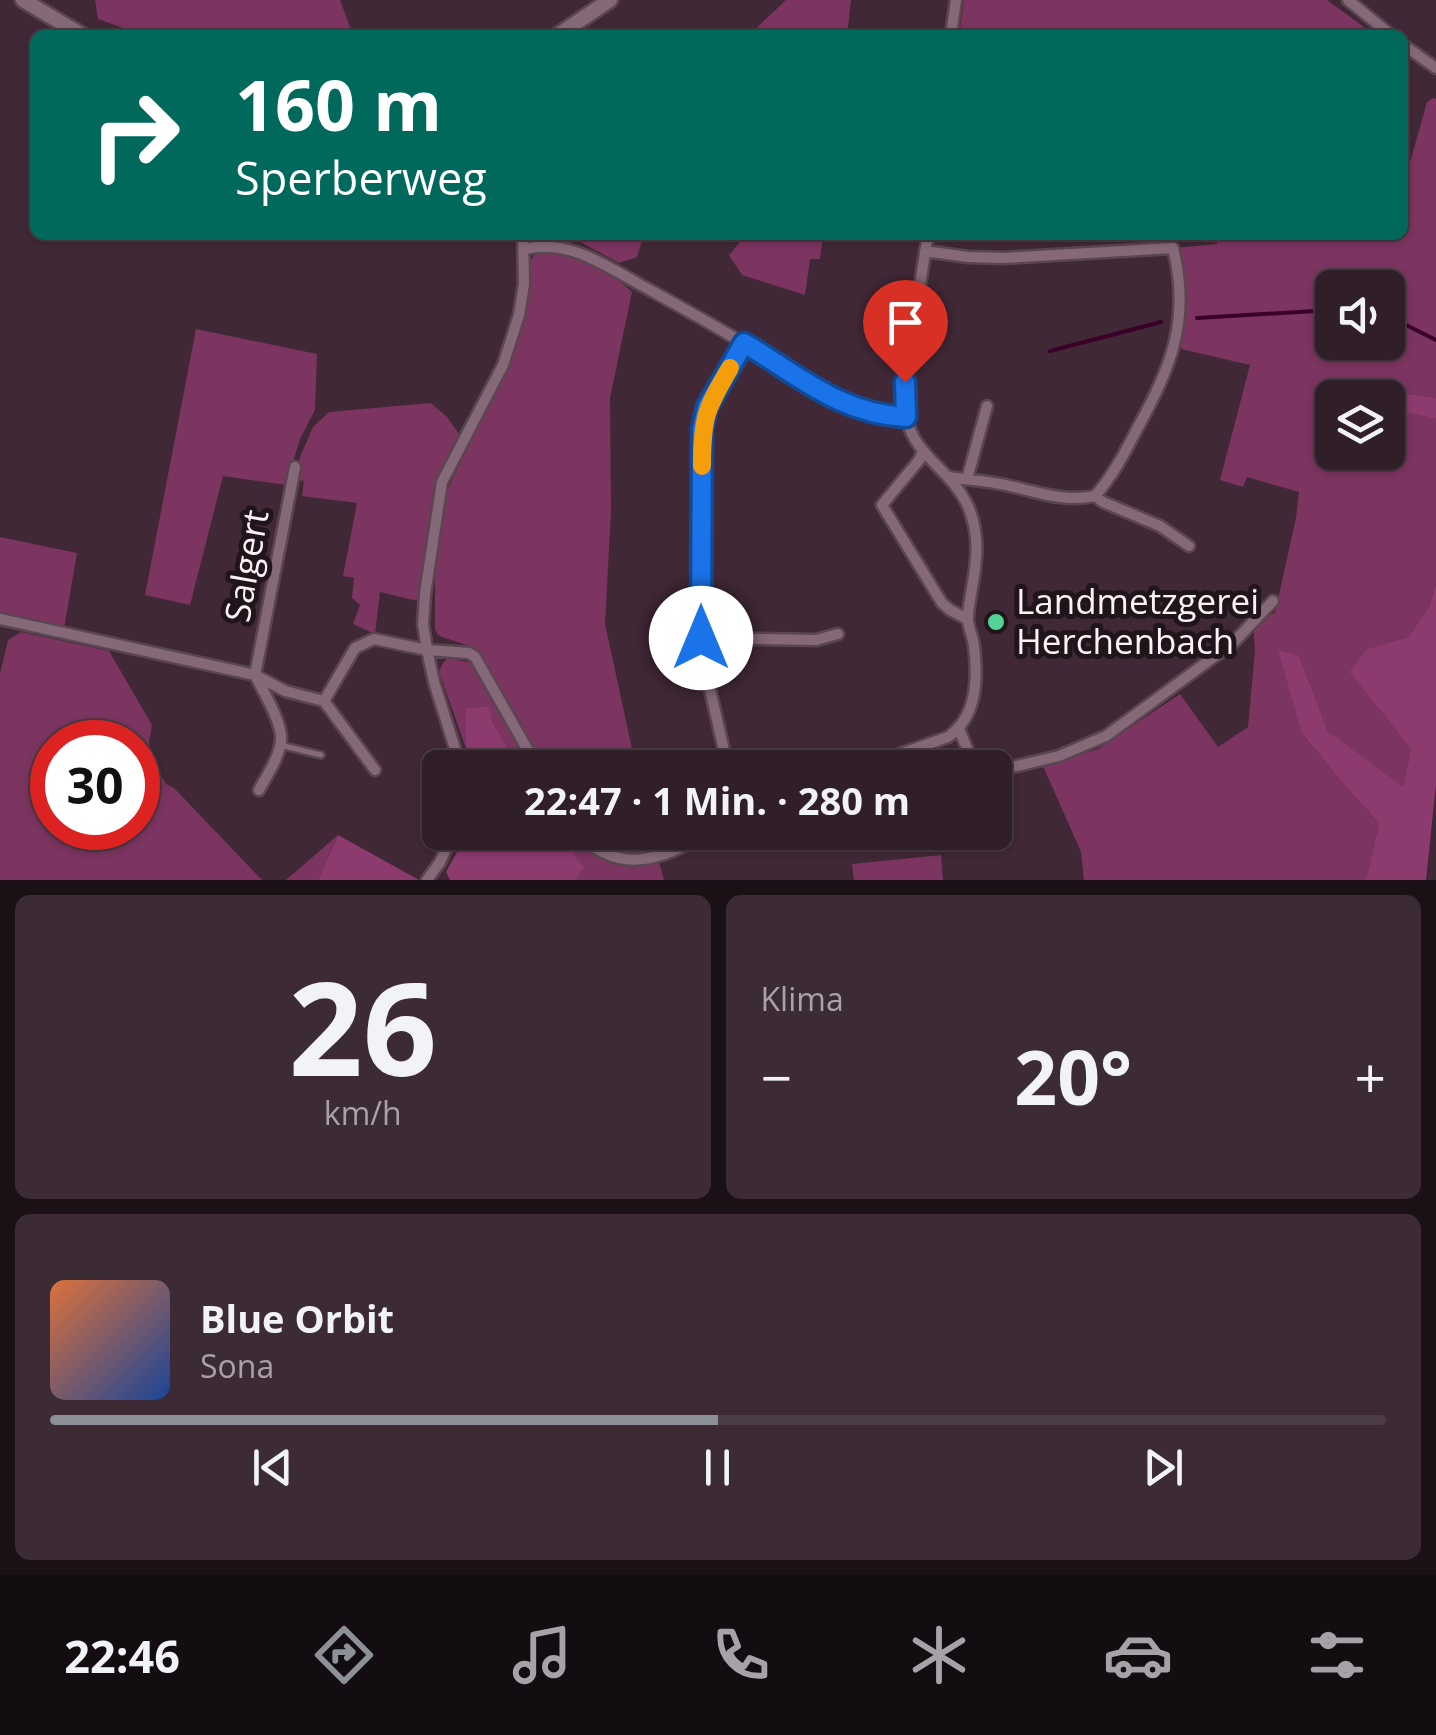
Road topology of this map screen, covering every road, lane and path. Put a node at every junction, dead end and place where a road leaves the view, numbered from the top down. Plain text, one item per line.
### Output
1 (23, 0) edge
2 (610, 0) edge
3 (956, 0) edge
4 (1348, 0) edge
5 (74, 30) edge
6 (565, 30) edge
7 (953, 30) edge
8 (1385, 30) edge
9 (1408, 48) edge
10 (1436, 68) edge
11 (524, 240) edge
12 (927, 240) edge
13 (525, 249) junction
14 (925, 250) junction
15 (744, 343) junction
16 (987, 406) dead end
17 (906, 417) junction
18 (922, 452) junction
19 (295, 467) dead end
20 (948, 476) junction
21 (968, 480) junction
22 (1095, 496) junction
23 (1189, 546) dead end
24 (1273, 601) dead end
25 (0, 619) edge
26 (967, 619) junction
27 (838, 634) dead end
28 (701, 638) junction
29 (427, 650) junction
30 (255, 675) junction
31 (324, 701) junction
32 (959, 729) junction
33 (279, 745) junction
34 (455, 750) edge
35 (528, 750) edge
36 (724, 750) edge
37 (910, 750) edge
38 (968, 750) edge
39 (321, 755) dead end
40 (1012, 766) edge
41 (375, 770) dead end
42 (259, 790) dead end
43 (446, 850) edge
44 (598, 850) edge
45 (677, 850) edge
46 (426, 880) edge

1 - 5 street
2 - 6 street
3 - 7 street
4 - 8 street
9 - 10 street
11 - 13 street
12 - 14 street
13 - 15 street
13 - 29 street
14 - 17 street
14 - 22 street
15 - 17 street
15 - 28 street
16 - 21 street
17 - 18 street
18 - 20 street
18 - 26 street
19 - 30 street, Salgert
20 - 21 street
20 - 26 street
21 - 22 street
22 - 23 street
24 - 40 street
25 - 30 street, Salgert
26 - 32 street
27 - 28 street
28 - 36 street
29 - 31 street
29 - 34 street
29 - 35 street
30 - 31 street, Salgert
30 - 33 street, Salgert
31 - 41 street
32 - 37 street
32 - 38 street
33 - 39 lane
33 - 42 street
43 - 46 street
44 - 45 street

